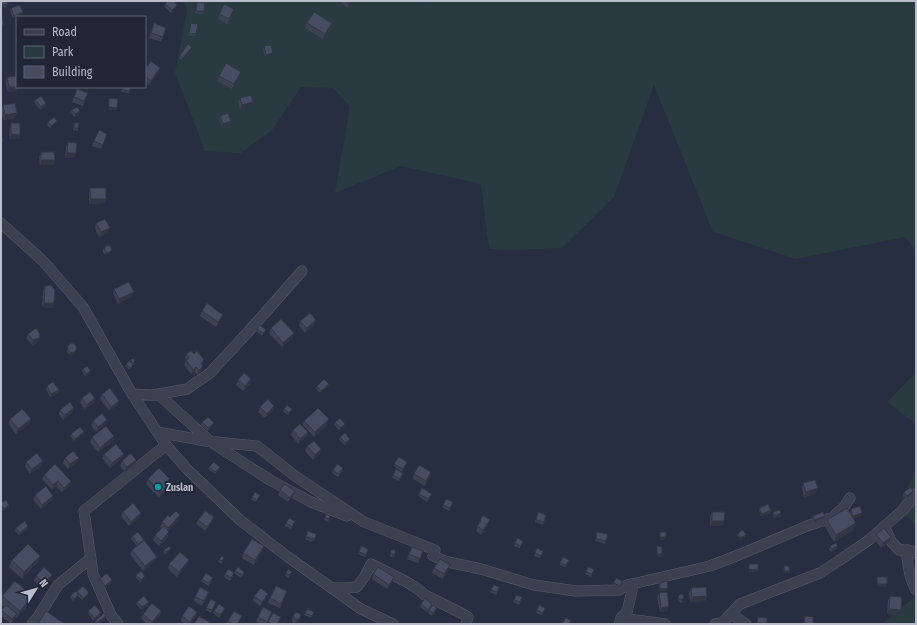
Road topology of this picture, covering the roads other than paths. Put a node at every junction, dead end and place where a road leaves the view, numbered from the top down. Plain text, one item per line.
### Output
1 (1, 223) edge
2 (302, 270) dead end
3 (132, 394) junction
4 (158, 394) junction
5 (157, 432) junction
6 (211, 442) junction
7 (166, 445) junction
8 (916, 494) edge
9 (850, 498) dead end
10 (364, 522) junction
11 (884, 526) junction
12 (911, 552) edge
13 (91, 558) junction
14 (632, 584) junction
15 (332, 588) junction
16 (916, 590) edge
17 (731, 614) junction
18 (376, 620) edge
19 (620, 621) edge
20 (32, 624) edge
21 (118, 624) edge
22 (393, 624) edge
23 (466, 624) edge
24 (665, 624) edge
25 (715, 624) edge
26 (746, 624) edge

1 - 3 street
2 - 4 street
3 - 4 street
3 - 5 street
4 - 6 street
5 - 6 street
5 - 7 street
6 - 10 street
6 - 10 street
7 - 13 street
7 - 15 street
8 - 11 street
9 - 14 street
10 - 14 street
11 - 12 street
11 - 17 street
12 - 16 street
13 - 20 street
13 - 21 street
14 - 19 street
15 - 18 street
15 - 23 street
17 - 25 street
17 - 26 street
18 - 22 street
19 - 24 street

